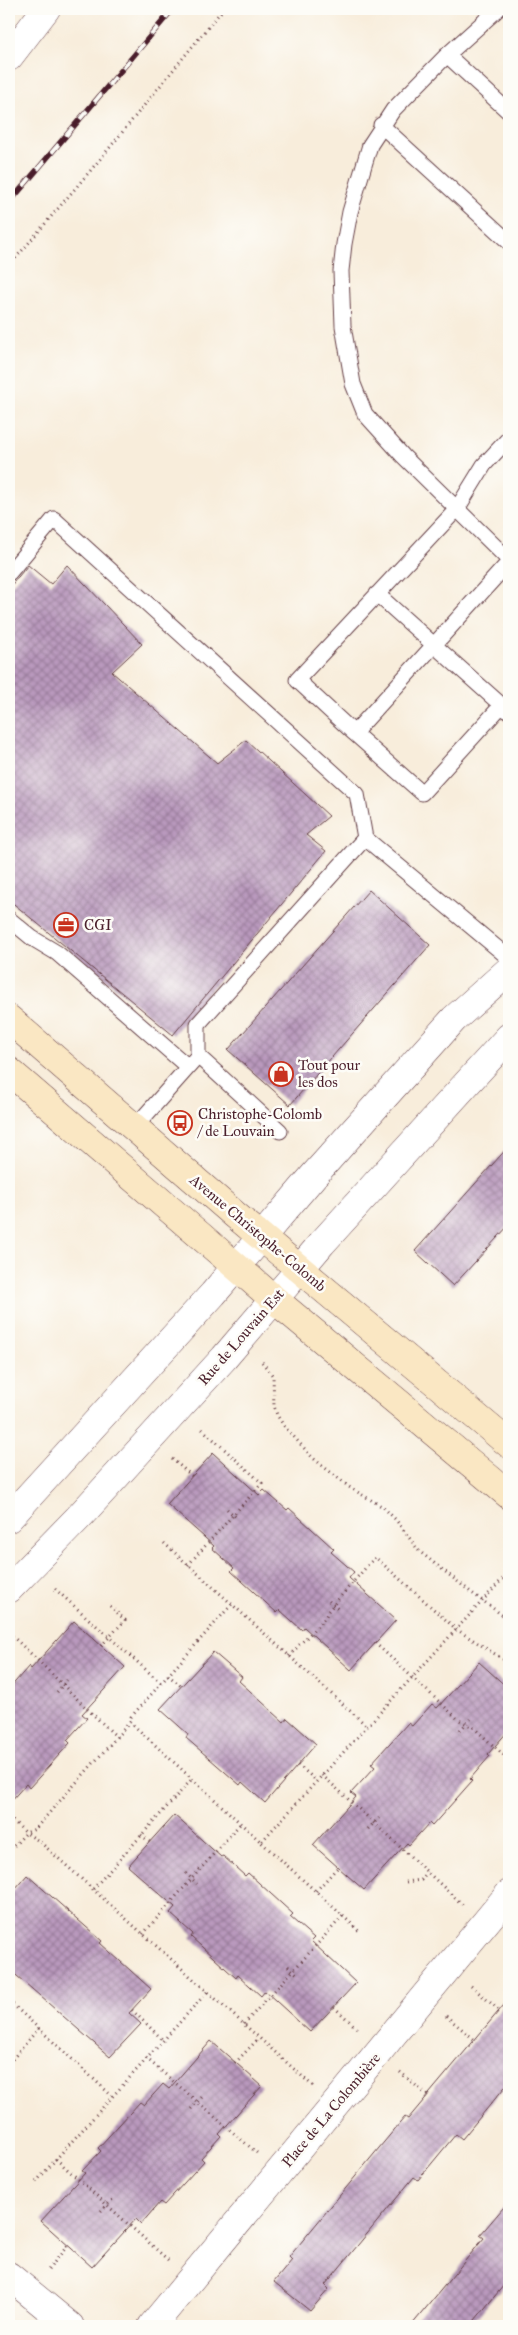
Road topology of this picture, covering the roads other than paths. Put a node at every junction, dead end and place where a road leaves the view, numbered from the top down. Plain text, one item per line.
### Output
1 (46, 9) edge
2 (498, 9) edge
3 (446, 55) junction
4 (9, 57) edge
5 (509, 112) edge
6 (381, 125) junction
7 (509, 242) edge
8 (509, 438) edge
9 (457, 509) junction
10 (509, 561) edge
11 (9, 572) edge
12 (377, 594) junction
13 (434, 645) junction
14 (505, 709) edge
15 (354, 733) junction
16 (366, 838) junction
17 (9, 919) edge
18 (509, 958) edge
19 (509, 970) edge
20 (9, 1019) edge
21 (509, 1037) edge
22 (198, 1056) junction
23 (188, 1068) junction
24 (9, 1071) edge
25 (135, 1127) junction
26 (280, 1131) dead end
27 (262, 1237) junction
28 (236, 1267) junction
29 (300, 1269) junction
30 (275, 1300) junction
31 (509, 1444) edge
32 (509, 1495) edge
33 (9, 1518) edge
34 (9, 1589) edge
35 (509, 1894) edge
36 (9, 2276) edge
37 (70, 2326) edge
38 (152, 2326) edge

1 - 4 street
2 - 3 lane
3 - 5 lane
3 - 6 lane
6 - 7 lane
6 - 9 lane
8 - 9 lane
9 - 10 lane
9 - 12 lane
10 - 13 lane
11 - 16 lane
12 - 13 lane
12 - 15 lane
13 - 14 lane
13 - 15 lane
14 - 15 lane
16 - 18 lane
16 - 22 lane
17 - 23 lane
19 - 27 street
20 - 25 main road, Avenue Christophe-Colomb
21 - 29 street, Rue de Louvain Est
22 - 23 lane
22 - 26 lane
23 - 25 lane
24 - 28 main road
25 - 27 main road, Avenue Christophe-Colomb
27 - 28 street
27 - 29 main road, Avenue Christophe-Colomb
28 - 30 main road
28 - 33 street
29 - 30 street, Rue de Louvain Est
29 - 31 main road, Avenue Christophe-Colomb
30 - 32 main road
30 - 34 street, Rue de Louvain Est
35 - 38 street, Place de La Colombière
36 - 37 street

